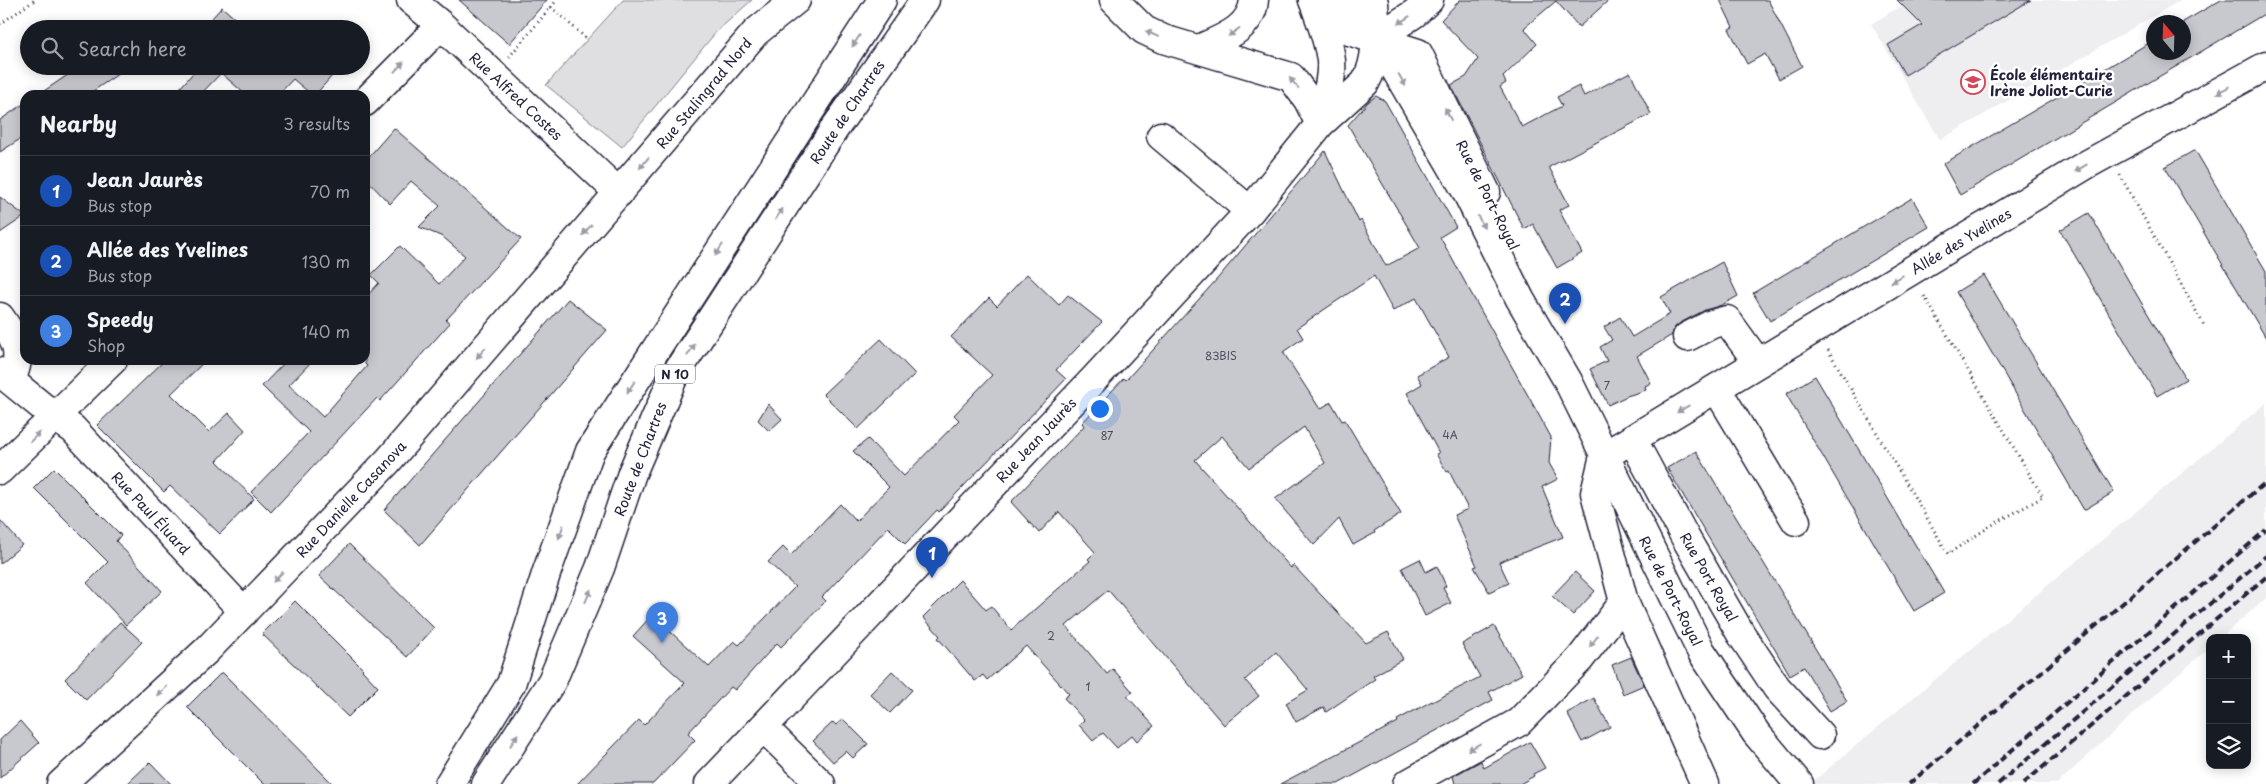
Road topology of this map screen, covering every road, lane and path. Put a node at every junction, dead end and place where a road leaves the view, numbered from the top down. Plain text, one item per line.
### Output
1 (35, 0) edge
2 (411, 0) edge
3 (557, 0) edge
4 (796, 0) edge
5 (882, 0) edge
6 (925, 0) edge
7 (1114, 0) edge
8 (1254, 0) edge
9 (1313, 0) edge
10 (1338, 0) edge
11 (1371, 0) edge
12 (1429, 0) edge
13 (551, 7) junction
14 (0, 24) edge
15 (440, 25) junction
16 (1377, 38) junction
17 (588, 40) dead end
18 (1199, 49) junction
19 (2266, 66) edge
20 (494, 75) junction
21 (370, 97) edge
22 (1320, 124) junction
23 (1160, 136) dead end
24 (2107, 153) junction
25 (619, 193) junction
26 (1250, 211) junction
27 (1910, 271) junction
28 (0, 317) edge
29 (2205, 327) dead end
30 (1816, 328) junction
31 (1687, 337) dead end
32 (1758, 363) junction
33 (108, 365) edge
34 (5, 376) edge
35 (1717, 388) junction
36 (55, 418) junction
37 (1635, 438) junction
38 (1610, 467) junction
39 (0, 470) edge
40 (1796, 521) dead end
41 (1624, 602) junction
42 (244, 612) junction
43 (763, 727) junction
44 (1820, 735) dead end
45 (446, 781) edge
46 (61, 784) edge
47 (486, 784) edge
48 (710, 784) edge
49 (821, 784) edge
50 (1407, 784) edge
51 (1705, 784) edge
52 (1799, 784) edge

1 - 14 path
2 - 15 street, Rue Alfred Costes
3 - 13 path
4 -> 25 street, Rue Stalingrad Nord
5 -> 45 street, N 10
47 -> 6 street, Route de Chartres / N 10
18 -> 7 street
8 -> 18 street
9 - 16 street, Rue de Port-Royal
9 - 22 street, Rue Jean Jaurès
10 - 16 street, Rue de Port-Royal
11 - 16 street, Rue Jean Jaurès
12 -> 16 street
13 - 17 path
13 - 20 path
15 - 20 street, Rue Alfred Costes
21 -> 15 street
16 - 22 street, Rue Jean Jaurès
16 - 38 street, Rue de Port-Royal
22 -> 18 street
19 -> 24 street, Allée des Yvelines
20 - 25 street, Rue Alfred Costes
22 - 26 street, Rue Jean Jaurès
23 - 26 street
24 -> 27 street, Allée des Yvelines
24 - 29 path
25 -> 42 street, Rue Danielle Casanova
26 - 43 street, Rue Jean Jaurès
27 -> 30 street, Allée des Yvelines
27 - 30 path
28 - 34 street
30 - 32 street, Allée des Yvelines
31 - 32 street
32 - 35 street, Allée des Yvelines
33 - 36 street
34 - 36 street, Rue Paul Éluard
35 -> 37 street, Allée des Yvelines
35 - 40 street
39 -> 36 street
36 - 42 street, Rue Paul Éluard
37 - 38 street
37 - 44 street, Rue Port Royal
38 - 41 street
38 - 52 street, Rue de Port-Royal
41 -> 50 street
41 - 51 street
42 -> 46 street, Rue Danielle Casanova
43 - 48 street, Rue Jean Jaurès
43 - 49 street

